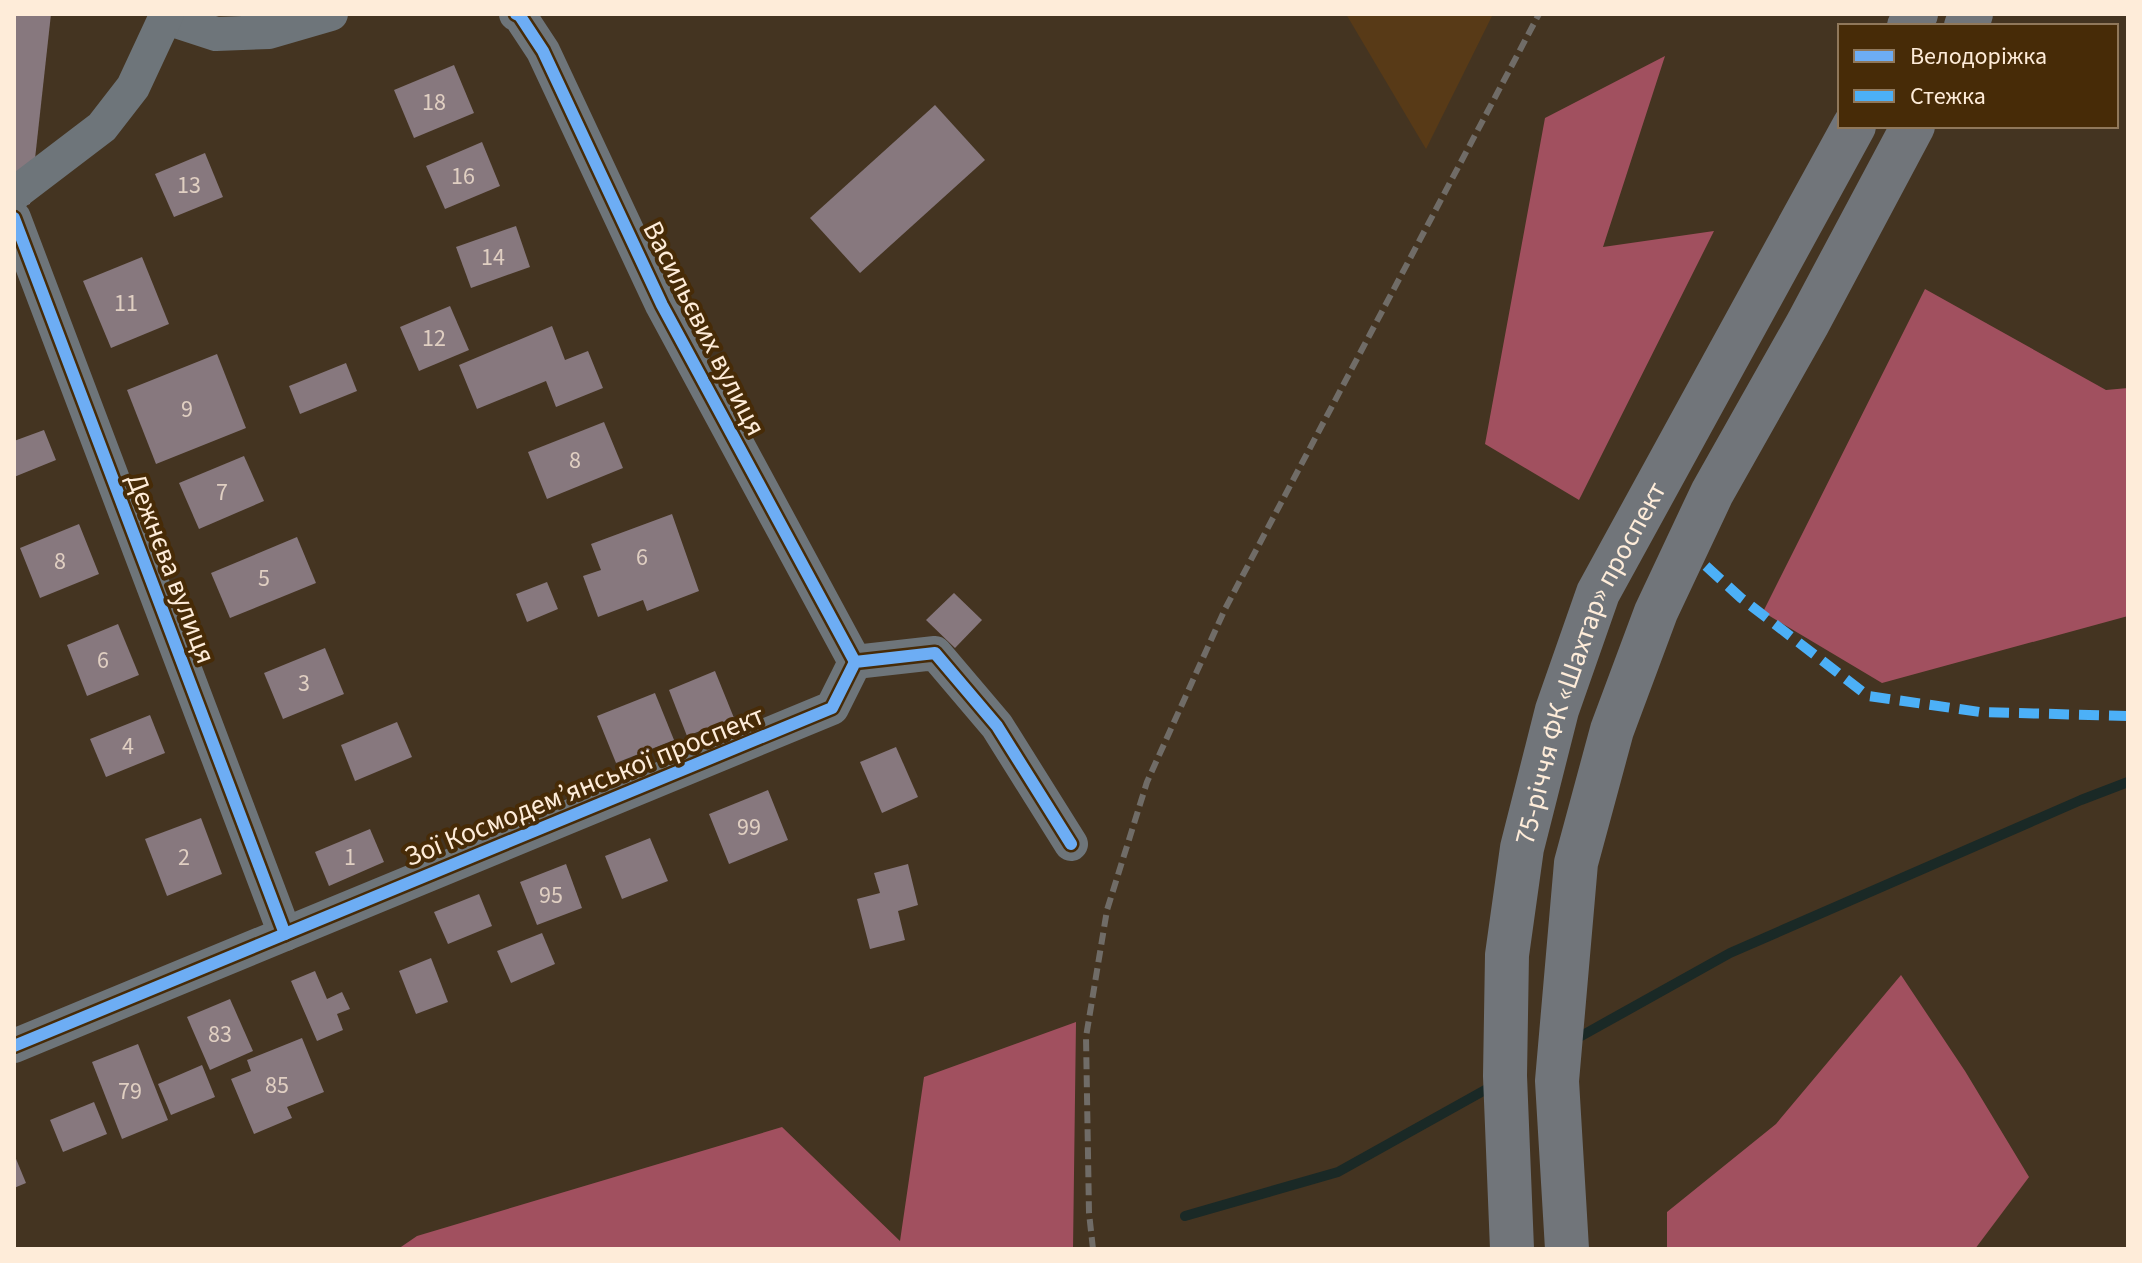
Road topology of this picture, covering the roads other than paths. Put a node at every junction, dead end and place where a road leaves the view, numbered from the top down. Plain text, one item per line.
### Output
1 (331, 14) edge
2 (516, 14) edge
3 (167, 16) edge
4 (1853, 128) edge
5 (1912, 128) edge
6 (14, 194) edge
7 (14, 218) edge
8 (855, 662) junction
9 (1071, 844) dead end
10 (285, 934) junction
11 (14, 1046) edge
12 (1512, 1249) edge
13 (1567, 1249) edge

1 - 3 street
2 - 8 street, Васильєвих вулиця
3 - 6 street
4 - 12 main road, 75-річчя ФК «Шахтар» проспект
5 - 13 main road, 75-річчя ФК «Шахтар» проспект
7 - 10 street, Дежнєва вулиця
8 - 9 street
8 - 10 street, Зої Космодем’янської проспект
10 - 11 street, Зої Космодем’янської проспект

